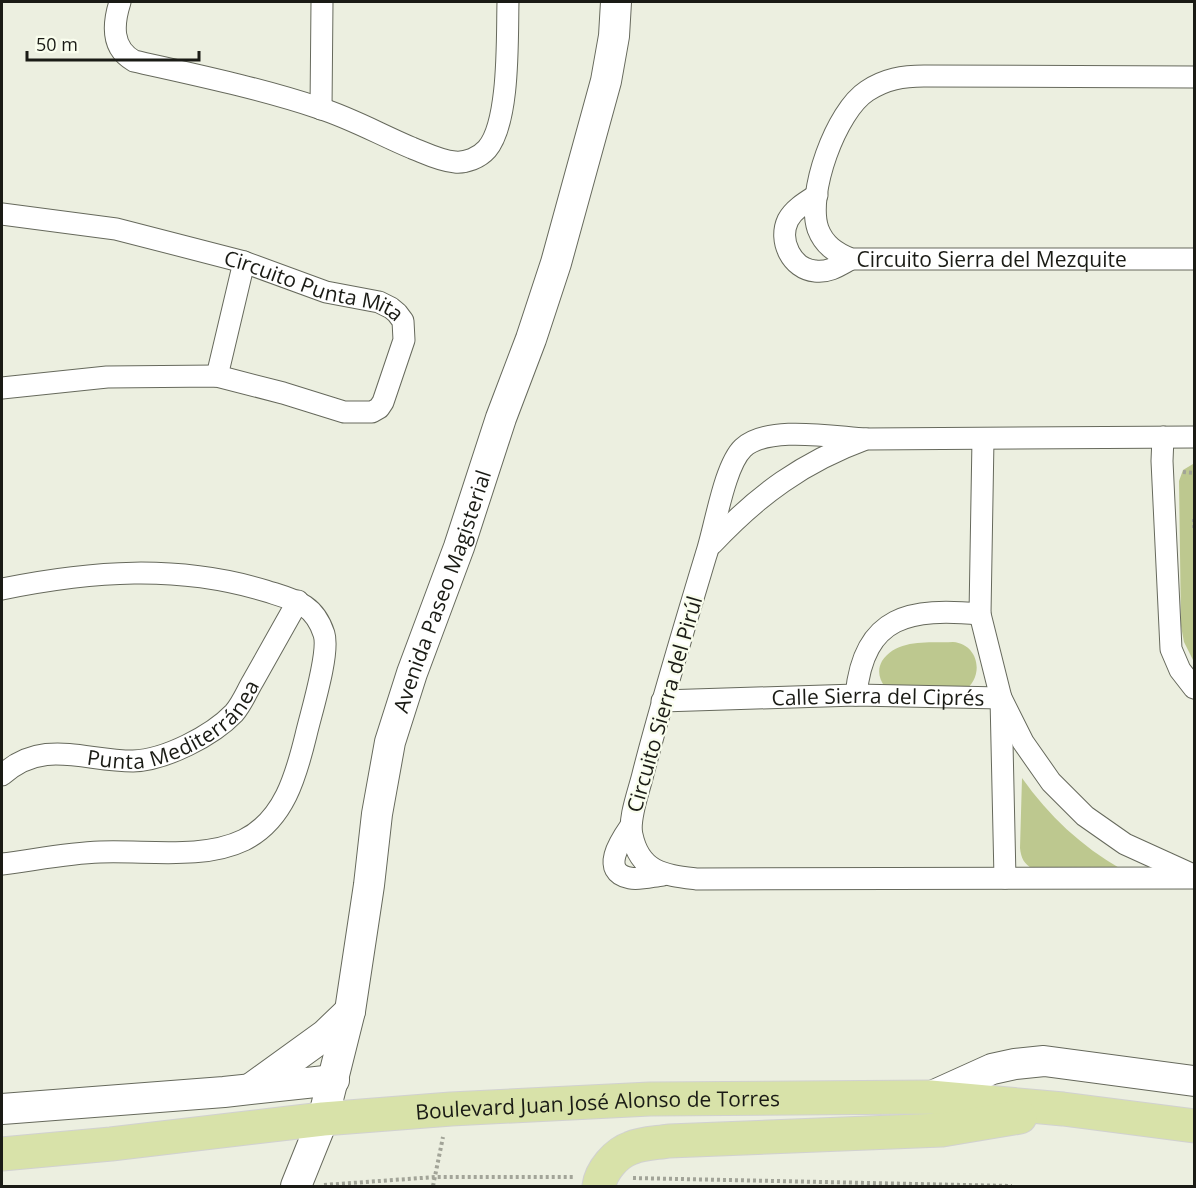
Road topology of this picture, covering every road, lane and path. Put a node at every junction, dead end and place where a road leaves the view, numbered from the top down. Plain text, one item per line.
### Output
1 (120, 2) edge
2 (322, 2) edge
3 (508, 2) edge
4 (616, 2) edge
5 (1194, 77) edge
6 (321, 109) junction
7 (817, 195) junction
8 (2, 214) edge
9 (851, 259) junction
10 (1194, 260) edge
11 (244, 262) junction
12 (217, 376) junction
13 (2, 388) edge
14 (1163, 437) junction
15 (1194, 437) edge
16 (866, 439) junction
17 (983, 439) junction
18 (1181, 472) dead end
19 (1194, 473) edge
20 (1194, 519) edge
21 (1194, 531) edge
22 (709, 546) junction
23 (2, 589) edge
24 (298, 601) junction
25 (980, 614) junction
26 (1194, 688) edge
27 (856, 695) junction
28 (1001, 698) junction
29 (662, 701) junction
30 (2, 775) edge
31 (2, 864) edge
32 (1194, 877) edge
33 (1005, 878) junction
34 (350, 1011) junction
35 (334, 1080) junction
36 (1194, 1081) edge
37 (250, 1088) junction
38 (930, 1097) junction
39 (2, 1109) edge
40 (1063, 1109) junction
41 (323, 1119) junction
42 (1194, 1126) edge
43 (443, 1137) dead end
44 (2, 1154) edge
45 (435, 1177) junction
46 (600, 1182) edge
47 (308, 1186) edge
48 (433, 1186) edge
49 (1012, 1186) edge

1 - 6 street
2 - 6 street
3 - 6 street
4 - 34 street, Avenida Paseo Magisterial
5 - 7 street, Circuito Sierra del Mezquite
7 - 9 street, Circuito Sierra del Mezquite
7 - 9 street
8 - 11 street, Circuito Punta Mita
9 - 10 street, Circuito Sierra del Mezquite
11 - 12 street
11 - 12 street, Circuito Punta Mita
12 - 13 street, Circuito Punta Mita
14 - 15 street, Circuito Sierra del Pirúl
14 - 17 street, Circuito Sierra del Pirúl
14 - 26 street
16 - 17 street, Circuito Sierra del Pirúl
16 - 22 street, Circuito Sierra del Pirúl
16 - 22 street
17 - 25 street
18 - 19 path
20 - 21 path
22 - 29 street, Circuito Sierra del Pirúl
23 - 24 street
24 - 30 street, Punta Mediterránea
24 - 31 street
25 - 27 street
25 - 28 street
27 - 28 street, Calle Sierra del Ciprés
27 - 29 street, Calle Sierra del Ciprés
28 - 32 street, Calle Sierra del Ciprés
28 - 33 street
29 - 33 street, Circuito Sierra del Pirúl
32 - 33 street, Circuito Sierra del Pirúl
34 - 35 street, Avenida Paseo Magisterial
34 - 37 street
35 - 37 street
35 - 41 street, Avenida Paseo Magisterial
36 - 38 street
37 - 39 street
38 - 40 main road, Boulevard Juan José Alonso de Torres
38 - 41 main road, Boulevard Juan José Alonso de Torres
40 - 42 main road, Boulevard Juan José Alonso de Torres
40 - 46 main road
41 - 44 main road, Boulevard Juan José Alonso de Torres
41 - 47 street, Avenida Paseo Magisterial
43 - 45 path
45 - 46 path
45 - 47 path
45 - 48 path
46 - 49 path

